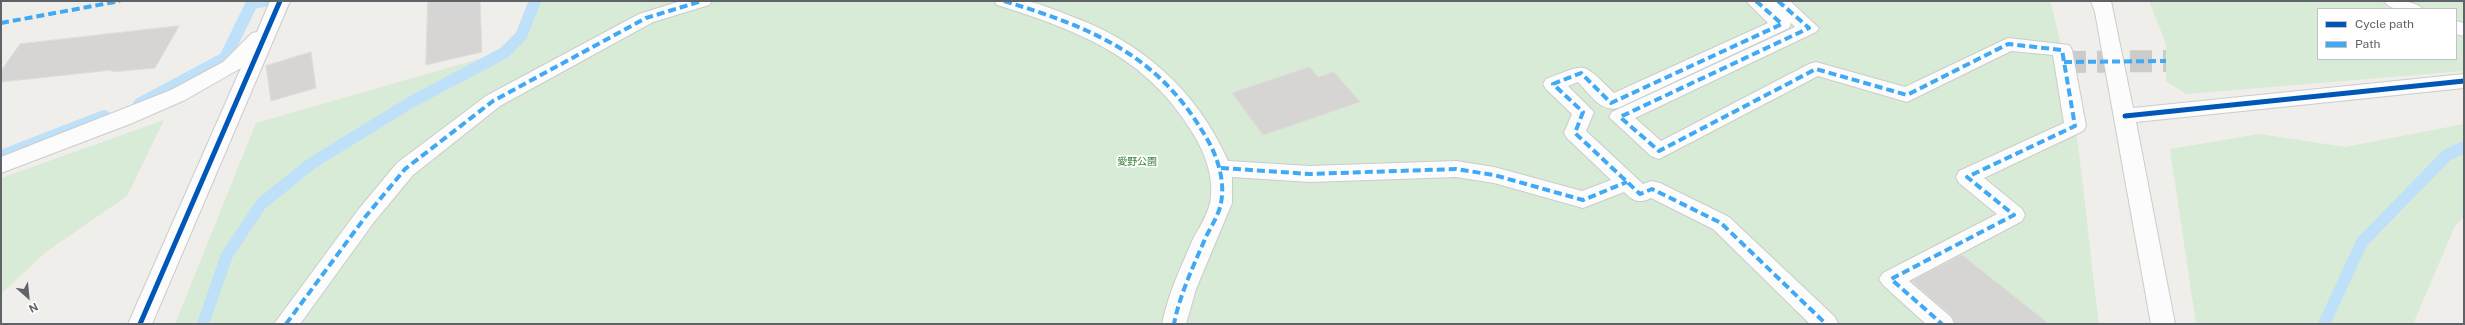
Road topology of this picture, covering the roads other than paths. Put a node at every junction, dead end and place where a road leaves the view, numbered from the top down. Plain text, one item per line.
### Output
1 (280, 1) edge
2 (702, 1) edge
3 (1004, 1) edge
4 (1756, 1) edge
5 (1778, 1) edge
6 (2101, 1) edge
7 (2394, 1) edge
8 (2411, 8) edge
9 (268, 29) junction
10 (2464, 80) edge
11 (2125, 116) junction
12 (1, 165) edge
13 (1221, 168) junction
14 (1627, 182) junction
15 (140, 324) edge
16 (286, 324) edge
17 (1174, 324) edge
18 (1826, 324) edge
19 (1942, 324) edge
20 (2163, 324) edge

1 - 9 street
2 - 16 street
3 - 13 street
4 - 14 street
5 - 19 street
6 - 11 street
7 - 8 street
9 - 12 street
9 - 15 street
10 - 11 street
11 - 20 street
13 - 14 street
13 - 17 street
14 - 18 street

